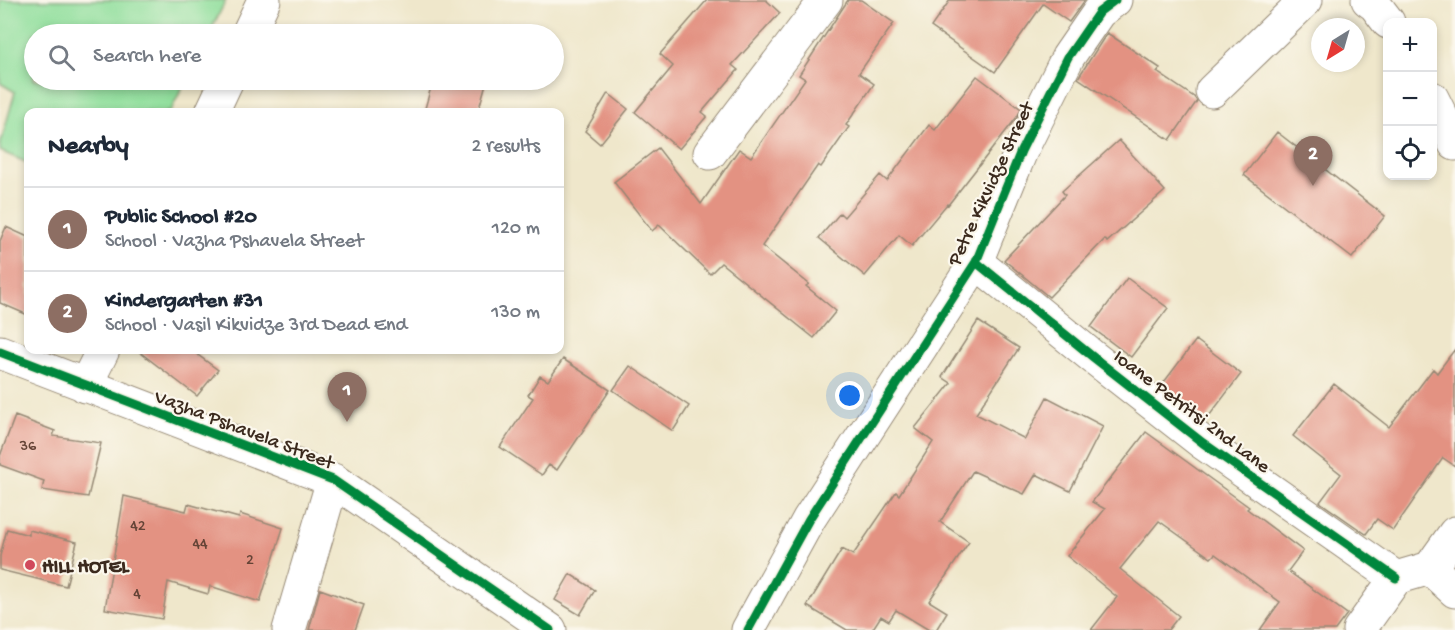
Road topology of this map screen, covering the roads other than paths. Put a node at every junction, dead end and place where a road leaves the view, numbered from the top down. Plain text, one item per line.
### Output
1 (264, 0) edge
2 (826, 0) edge
3 (1115, 0) edge
4 (1306, 0) edge
5 (1368, 0) edge
6 (1385, 18) edge
7 (253, 24) edge
8 (222, 90) edge
9 (1212, 91) dead end
10 (214, 108) edge
11 (1437, 108) edge
12 (1455, 144) edge
13 (710, 153) dead end
14 (976, 262) junction
15 (0, 352) edge
16 (101, 354) edge
17 (85, 386) junction
18 (333, 480) junction
19 (1455, 533) edge
20 (1430, 568) junction
21 (1396, 578) junction
22 (1455, 591) edge
23 (289, 630) edge
24 (550, 630) edge
25 (748, 630) edge
26 (1359, 630) edge

1 - 7 street
2 - 13 street
3 - 14 street, Petre Kikvidze Street
4 - 9 street
5 - 6 street
8 - 10 street
11 - 12 street
14 - 21 street, Ioane Petritsi 2nd Lane
14 - 25 street, Petre Kikvidze Street
15 - 17 street, Vazha Pshavela Street
16 - 17 street
17 - 18 street, Vazha Pshavela Street
18 - 23 street
18 - 24 street, Vazha Pshavela Street
19 - 20 street
20 - 21 street
20 - 22 street
21 - 26 street

